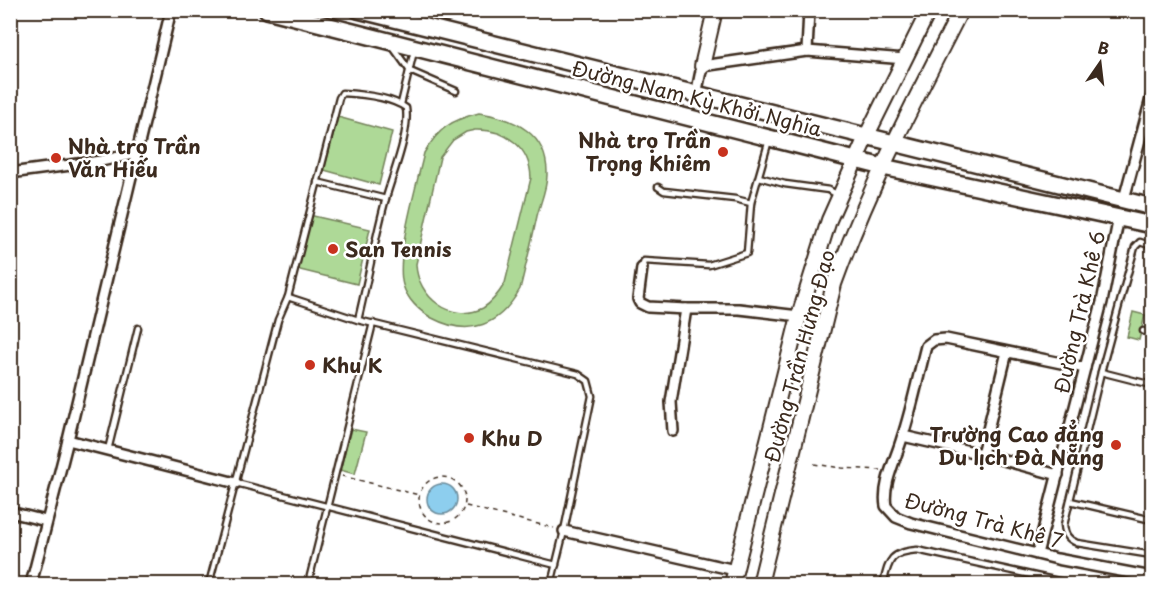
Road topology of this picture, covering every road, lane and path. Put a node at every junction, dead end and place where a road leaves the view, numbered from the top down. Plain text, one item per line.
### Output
1 (171, 10) edge
2 (267, 10) edge
3 (358, 10) edge
4 (715, 10) edge
5 (809, 10) edge
6 (929, 10) edge
7 (961, 10) edge
8 (389, 41) junction
9 (415, 48) junction
10 (807, 51) junction
11 (905, 59) junction
12 (702, 66) junction
13 (410, 71) junction
14 (456, 91) dead end
15 (696, 95) junction
16 (1152, 95) edge
17 (401, 104) junction
18 (866, 137) junction
19 (769, 138) junction
20 (894, 143) junction
21 (137, 153) junction
22 (855, 159) junction
23 (883, 167) junction
24 (10, 173) edge
25 (759, 177) junction
26 (317, 182) junction
27 (658, 187) dead end
28 (839, 195) junction
29 (1124, 199) junction
30 (386, 200) junction
31 (750, 203) junction
32 (1152, 207) edge
33 (1119, 217) junction
34 (1152, 225) edge
35 (1152, 246) edge
36 (642, 268) joint
37 (288, 297) junction
38 (686, 309) junction
39 (799, 316) junction
40 (358, 320) junction
41 (373, 324) junction
42 (138, 328) dead end
43 (1143, 331) dead end
44 (1152, 333) edge
45 (1007, 352) junction
46 (1085, 368) junction
47 (1101, 372) junction
48 (1152, 386) edge
49 (673, 431) dead end
50 (903, 436) junction
51 (68, 440) junction
52 (108, 450) junction
53 (982, 454) junction
54 (814, 464) dead end
55 (891, 471) junction
56 (335, 474) junction
57 (1058, 475) junction
58 (758, 482) junction
59 (236, 483) junction
60 (784, 488) junction
61 (419, 495) junction
62 (1070, 501) junction
63 (465, 506) junction
64 (327, 507) junction
65 (10, 512) edge
66 (1152, 520) edge
67 (46, 521) junction
68 (564, 531) junction
69 (1037, 554) junction
70 (1152, 555) edge
71 (556, 565) junction
72 (735, 570) junction
73 (1152, 576) edge
74 (1043, 578) junction
75 (308, 582) edge
76 (31, 585) edge
77 (209, 585) edge
78 (326, 585) edge
79 (551, 585) edge
80 (732, 585) edge
81 (760, 585) edge
82 (884, 585) edge
83 (1041, 585) edge
84 (1072, 585) edge

1 - 21 street
2 - 8 main road, Đường Nam Kỳ Khởi Nghĩa
3 - 15 main road, Đường Nam Kỳ Khởi Nghĩa
4 - 12 main road
5 - 10 street
6 - 11 main road, Đường Trần Hưng Đạo
7 - 20 main road, Đường Trần Hưng Đạo
8 - 9 main road, Đường Nam Kỳ Khởi Nghĩa
8 - 13 lane
9 - 13 lane
9 - 19 main road, Đường Nam Kỳ Khởi Nghĩa
10 - 11 street
10 - 12 street
11 - 18 main road, Đường Trần Hưng Đạo
12 - 15 street
13 - 14 lane
13 - 17 lane
15 - 18 main road, Đường Nam Kỳ Khởi Nghĩa
16 - 29 street
17 - 26 lane
17 - 30 lane
18 - 20 main road, Đường Nam Kỳ Khởi Nghĩa
18 - 22 main road, Đường Trần Hưng Đạo
19 - 22 main road, Đường Nam Kỳ Khởi Nghĩa
19 - 25 lane
20 - 23 main road, Đường Trần Hưng Đạo
20 - 29 main road, Đường Nam Kỳ Khởi Nghĩa
21 - 24 street
21 - 51 street
22 - 23 main road, Đường Nam Kỳ Khởi Nghĩa
22 - 28 main road, Đường Trần Hưng Đạo
23 - 33 main road, Đường Nam Kỳ Khởi Nghĩa
23 - 60 main road, Đường Trần Hưng Đạo
25 - 28 lane
25 - 31 lane
26 - 30 lane
26 - 37 lane
27 - 31 lane
28 - 39 main road, Đường Trần Hưng Đạo
29 - 32 main road, Đường Nam Kỳ Khởi Nghĩa
29 - 33 main road
30 - 40 lane
31 - 36 lane
33 - 34 main road, Đường Nam Kỳ Khởi Nghĩa
33 - 46 street, Đường Trà Khê 6
35 - 47 lane
36 - 38 street
37 - 40 lane
37 - 59 lane
38 - 39 street
38 - 49 street
39 - 58 main road, Đường Trần Hưng Đạo
40 - 41 lane
41 - 56 lane
41 - 68 lane
42 - 52 lane
43 - 44 lane
45 - 46 street, Đường Trà Khê 7
45 - 50 street, Đường Trà Khê 7
45 - 53 street
46 - 57 street, Đường Trà Khê 6
47 - 48 lane
47 - 62 lane
50 - 53 street
50 - 55 street, Đường Trà Khê 7
51 - 52 street
51 - 67 street
52 - 59 street
53 - 57 street
54 - 55 path
55 - 69 street, Đường Trà Khê 7
56 - 61 path
56 - 64 lane
57 - 69 street, Đường Trà Khê 6
58 - 60 main road
58 - 72 main road, Đường Trần Hưng Đạo
59 - 64 lane
59 - 77 lane
60 - 81 main road, Đường Trần Hưng Đạo
61 - 63 path
61 - 63 path
62 - 66 lane
62 - 70 lane
63 - 68 path
64 - 71 lane
64 - 75 lane
65 - 67 street
67 - 76 street
68 - 71 lane
68 - 72 street
69 - 73 street, Đường Trà Khê 7
71 - 79 lane
72 - 80 main road, Đường Trần Hưng Đạo
74 - 82 lane
74 - 83 lane
74 - 84 lane
75 - 78 lane

